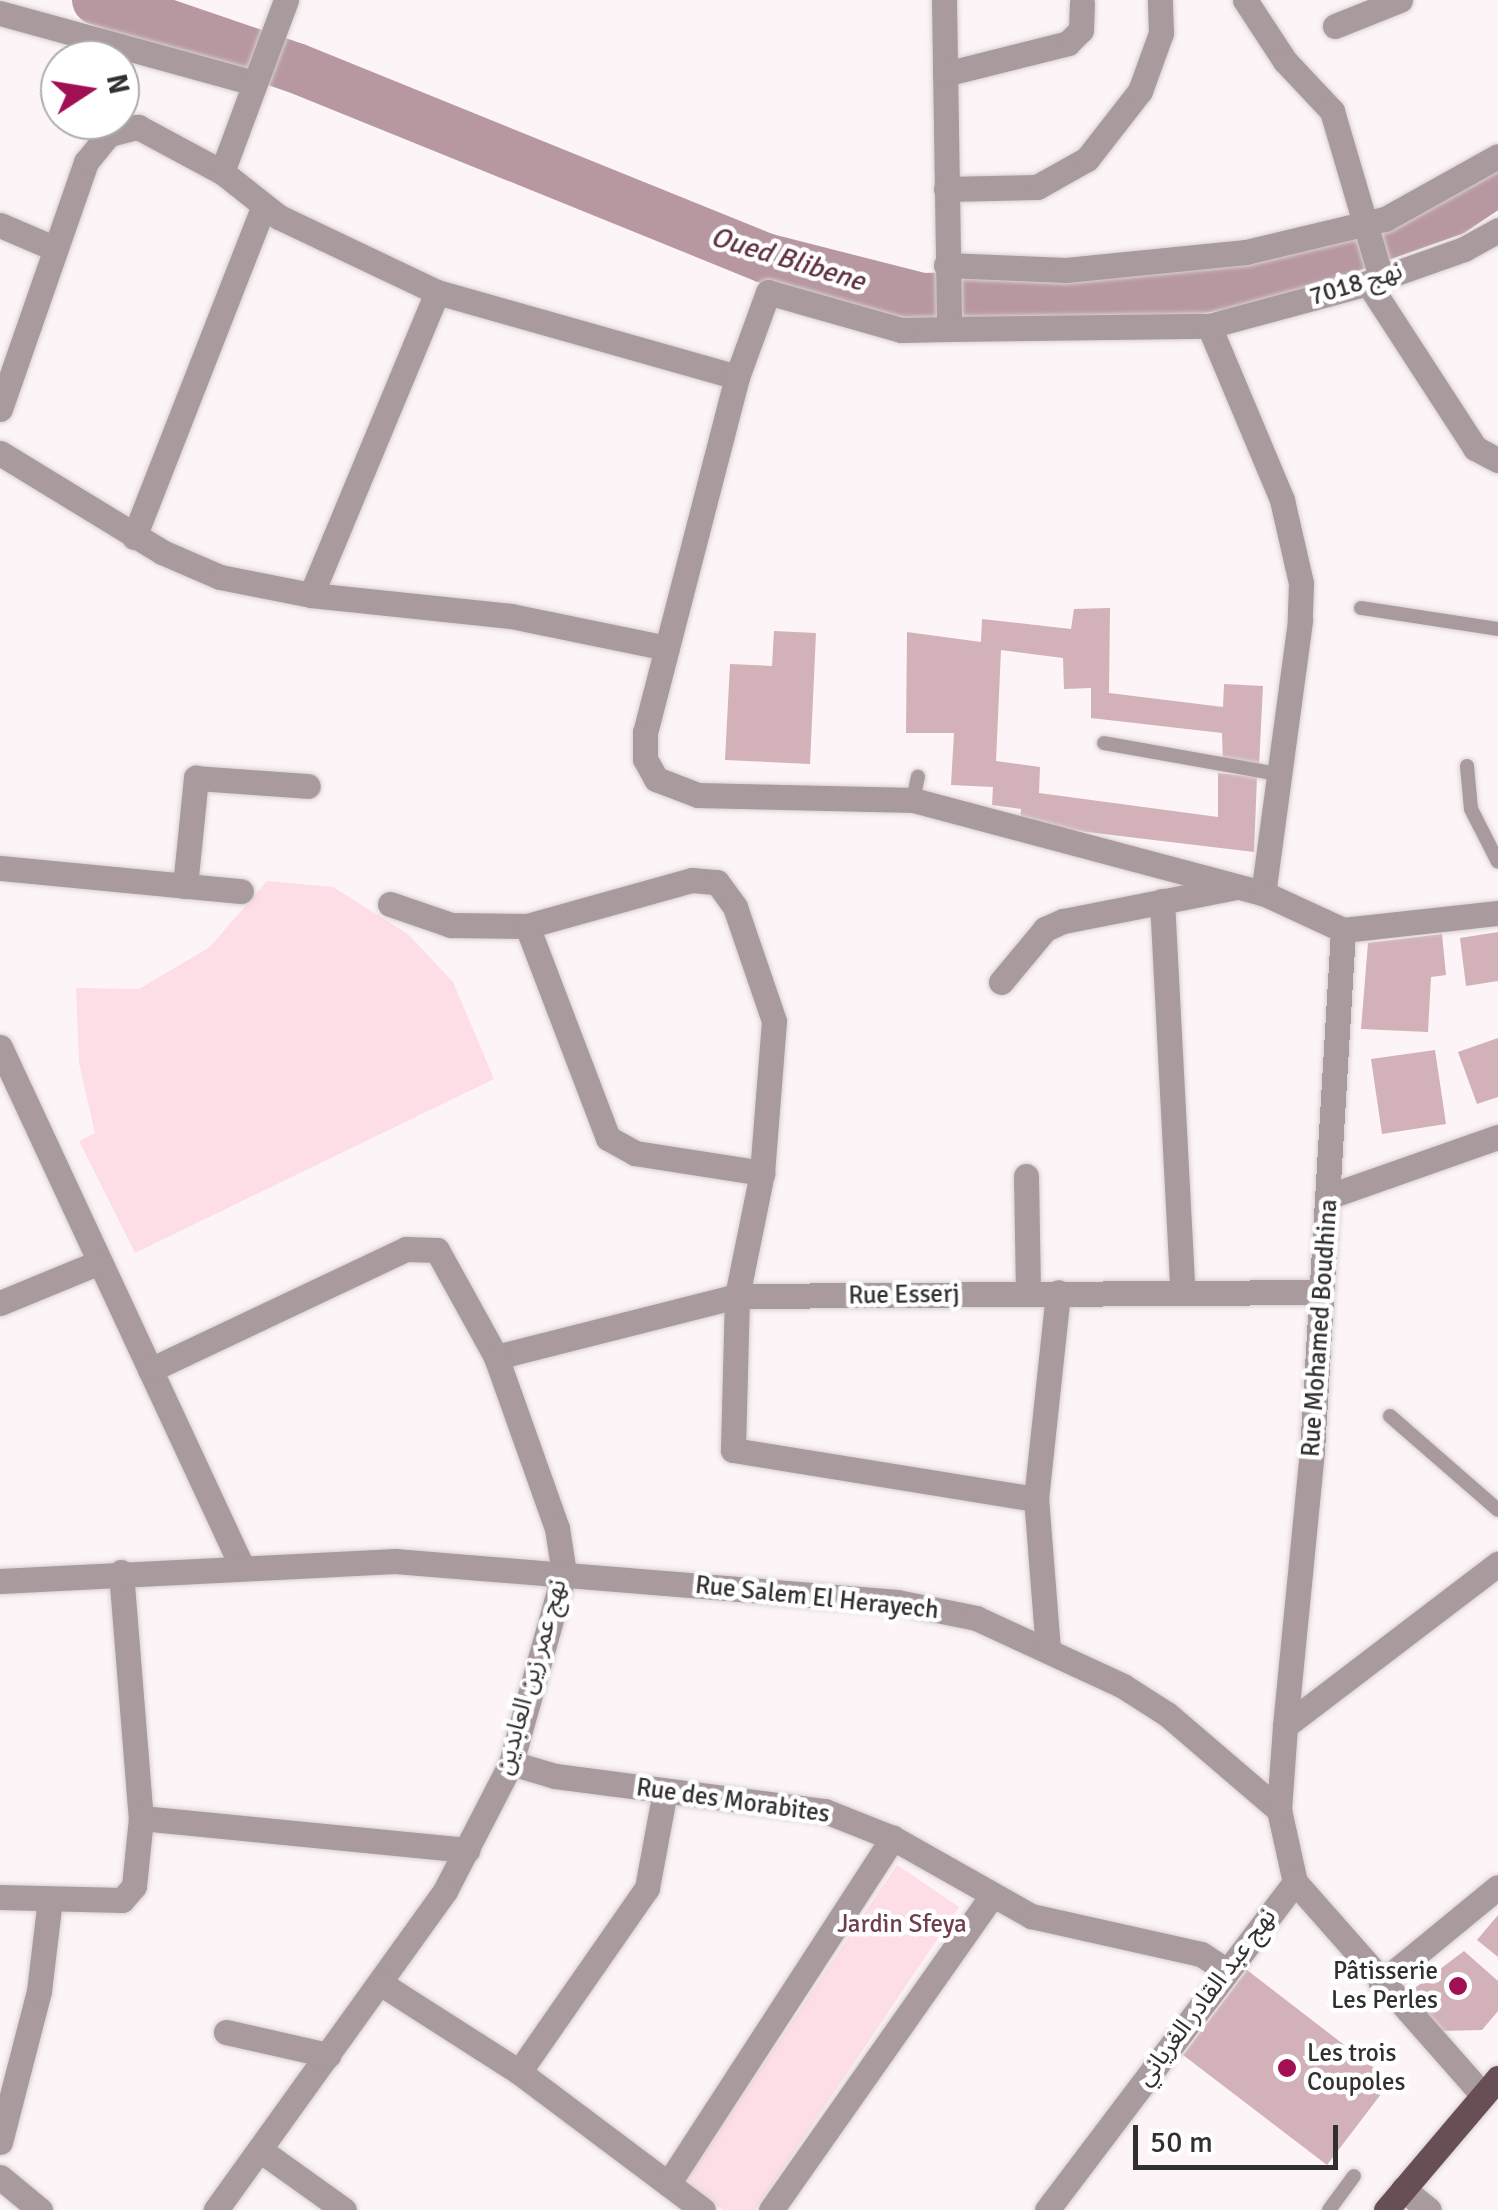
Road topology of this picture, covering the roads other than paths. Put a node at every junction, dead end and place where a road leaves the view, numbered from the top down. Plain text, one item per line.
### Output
1 (286, 0) edge
2 (944, 0) edge
3 (1160, 0) edge
4 (1245, 0) edge
5 (1400, 0) edge
6 (1082, 3) dead end
7 (0, 13) edge
8 (1335, 26) dead end
9 (944, 74) junction
10 (257, 76) junction
11 (1498, 156) edge
12 (222, 172) junction
13 (946, 190) junction
14 (263, 207) junction
15 (0, 225) edge
16 (1368, 225) junction
17 (1498, 230) edge
18 (54, 248) junction
19 (946, 274) junction
20 (1376, 277) junction
21 (437, 292) junction
22 (949, 325) junction
23 (1209, 326) junction
24 (737, 377) junction
25 (0, 409) edge
26 (0, 454) edge
27 (1498, 460) edge
28 (134, 536) junction
29 (311, 595) junction
30 (1361, 608) dead end
31 (1498, 629) edge
32 (668, 648) junction
33 (1104, 743) dead end
34 (1467, 766) dead end
35 (1284, 775) junction
36 (308, 786) dead end
37 (1498, 862) edge
38 (0, 868) edge
39 (185, 886) junction
40 (1252, 889) junction
41 (241, 891) dead end
42 (1162, 901) junction
43 (390, 904) dead end
44 (1498, 913) edge
45 (527, 926) junction
46 (1343, 930) junction
47 (1002, 982) dead end
48 (0, 1047) edge
49 (1498, 1137) edge
50 (762, 1172) junction
51 (1026, 1176) dead end
52 (1330, 1196) junction
53 (97, 1263) junction
54 (1182, 1288) junction
55 (1028, 1292) junction
56 (1058, 1292) junction
57 (1320, 1292) junction
58 (737, 1296) junction
59 (0, 1303) edge
60 (496, 1357) junction
61 (150, 1370) junction
62 (1390, 1416) dead end
63 (1036, 1499) junction
64 (1498, 1510) edge
65 (1498, 1564) edge
66 (242, 1567) junction
67 (121, 1572) junction
68 (564, 1573) junction
69 (0, 1580) edge
70 (1048, 1650) junction
71 (1286, 1726) junction
72 (511, 1764) junction
73 (664, 1791) junction
74 (1279, 1810) junction
75 (140, 1818) junction
76 (893, 1838) junction
77 (467, 1850) junction
78 (1295, 1882) junction
79 (1498, 1887) edge
80 (0, 1897) edge
81 (990, 1898) junction
82 (50, 1899) junction
83 (1224, 1969) junction
84 (380, 1983) junction
85 (1381, 1983) junction
86 (226, 2032) dead end
87 (328, 2055) junction
88 (519, 2072) junction
89 (1490, 2086) edge
90 (0, 2142) edge
91 (260, 2150) junction
92 (1354, 2176) dead end
93 (0, 2177) edge
94 (668, 2184) junction
95 (1404, 2189) junction
96 (40, 2210) edge
97 (216, 2210) edge
98 (344, 2210) edge
99 (703, 2210) edge
100 (771, 2210) edge
101 (1047, 2210) edge
102 (1329, 2210) edge
103 (1386, 2210) edge
104 (1429, 2210) edge

1 - 10 street
2 - 9 street
3 - 13 street
4 - 16 street
5 - 8 street
6 - 9 street
7 - 10 street
9 - 13 street
10 - 12 street
11 - 16 street
12 - 14 street
12 - 18 street
13 - 19 street
14 - 21 street
14 - 28 street
15 - 18 street
16 - 19 street
16 - 20 street
17 - 20 street, نهج 7018
18 - 25 street
19 - 22 street
20 - 23 street, نهج 7018
20 - 27 street
21 - 24 street
21 - 29 street
22 - 23 street, نهج 7018
22 - 24 street, نهج 7018
23 - 35 street
24 - 32 street
26 - 28 street
28 - 29 street
29 - 32 street
30 - 31 lane
32 - 40 street
33 - 35 lane
34 - 37 lane
35 - 40 street
36 - 39 street
38 - 39 street
39 - 41 street
40 - 42 street
40 - 46 street
42 - 47 street
42 - 54 street
43 - 45 street
44 - 46 street
45 - 50 street
45 - 50 street
46 - 52 street, Rue Mohamed Boudhina
48 - 53 street
49 - 52 street
50 - 58 street
51 - 55 street
52 - 57 street, Rue Mohamed Boudhina
53 - 59 street
53 - 61 street
54 - 56 street, Rue Esserj
54 - 57 street, Rue Esserj
55 - 56 street, Rue Esserj
55 - 58 street, Rue Esserj
56 - 63 street
57 - 71 street, Rue Mohamed Boudhina
58 - 60 street, Rue Esserj
58 - 63 street
60 - 61 street, نهج عمر زين العابدين
60 - 68 street, نهج عمر زين العابدين
61 - 66 street
62 - 64 lane
63 - 70 street
65 - 71 street
66 - 67 street, Rue Salem El Herayech
66 - 68 street, Rue Salem El Herayech
67 - 69 street, Rue Salem El Herayech
67 - 75 street
68 - 70 street, Rue Salem El Herayech
68 - 72 street, نهج عمر زين العابدين
70 - 74 street, Rue Salem El Herayech
71 - 74 street, Rue Mohamed Boudhina
72 - 73 street, Rue des Morabites
72 - 77 street, نهج عمر زين العابدين
73 - 76 street, Rue des Morabites
73 - 88 street
74 - 78 street
75 - 77 street
75 - 82 street
76 - 81 street, Rue des Morabites
76 - 94 street
77 - 84 street, نهج عمر زين العابدين
78 - 83 street, نهج عبد القادر الغرياني
78 - 85 street
79 - 85 street
80 - 82 street
81 - 83 street, Rue des Morabites
81 - 100 street
82 - 90 street
83 - 101 street, نهج عبد القادر الغرياني
84 - 87 street, نهج عمر زين العابدين
84 - 88 street
85 - 89 street
86 - 87 street
87 - 91 street, نهج عمر زين العابدين
88 - 94 street
89 - 95 main road
91 - 97 street, نهج عمر زين العابدين
91 - 98 street
92 - 102 lane
93 - 96 street
94 - 99 street
95 - 103 main road
95 - 104 street

